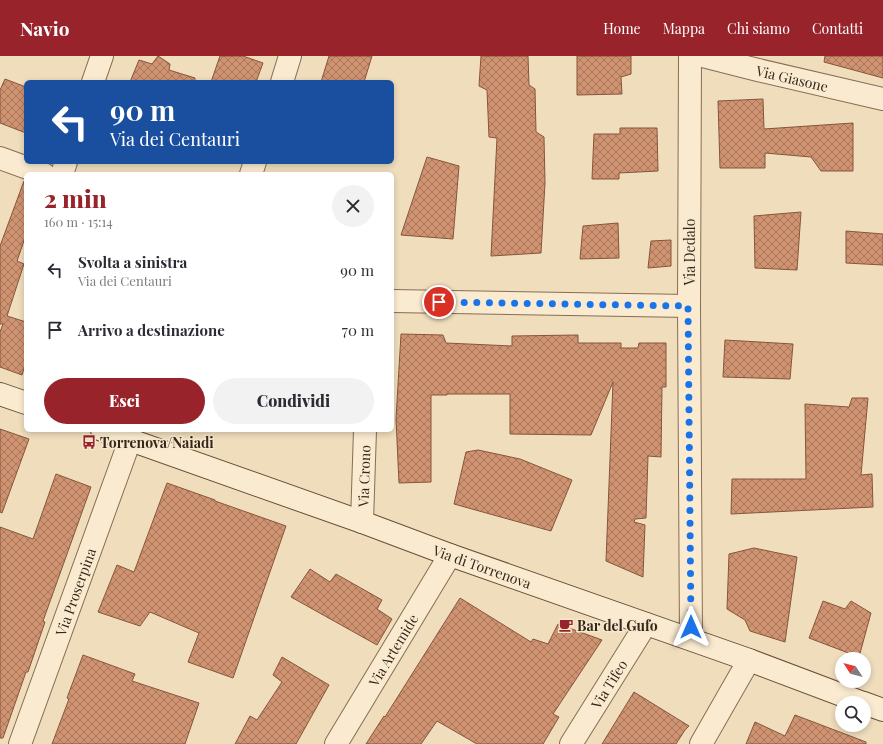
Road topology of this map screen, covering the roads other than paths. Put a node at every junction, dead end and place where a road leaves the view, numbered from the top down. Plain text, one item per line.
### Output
1 (102, 56) edge
2 (290, 56) edge
3 (690, 56) edge
4 (703, 56) edge
5 (94, 80) edge
6 (283, 80) edge
7 (883, 99) edge
8 (0, 158) edge
9 (38, 172) edge
10 (394, 301) edge
11 (688, 306) junction
12 (0, 394) edge
13 (24, 402) edge
14 (108, 432) edge
15 (364, 432) edge
16 (130, 440) junction
17 (362, 522) junction
18 (450, 555) junction
19 (646, 624) junction
20 (691, 640) junction
21 (749, 660) junction
22 (845, 696) edge
23 (871, 706) edge
24 (883, 710) edge
25 (20, 744) edge
26 (336, 744) edge
27 (571, 744) edge
28 (701, 744) edge

1 - 5 street
2 - 6 street
3 - 11 street, Via Dedalo
4 - 7 street, Via Giasone
8 - 9 street
10 - 11 street
11 - 20 street, Via Dedalo
12 - 13 street
14 - 16 street, Via di Torrenova
15 - 17 street, Via Crono
16 - 17 street, Via di Torrenova
16 - 25 street, Via Proserpina
17 - 18 street, Via di Torrenova
18 - 19 street, Via di Torrenova
18 - 26 street, Via Artemide
19 - 20 street, Via di Torrenova
19 - 27 street, Via Tifeo
20 - 21 street, Via di Torrenova
21 - 22 street, Via di Torrenova
21 - 28 street
23 - 24 street, Via di Torrenova

